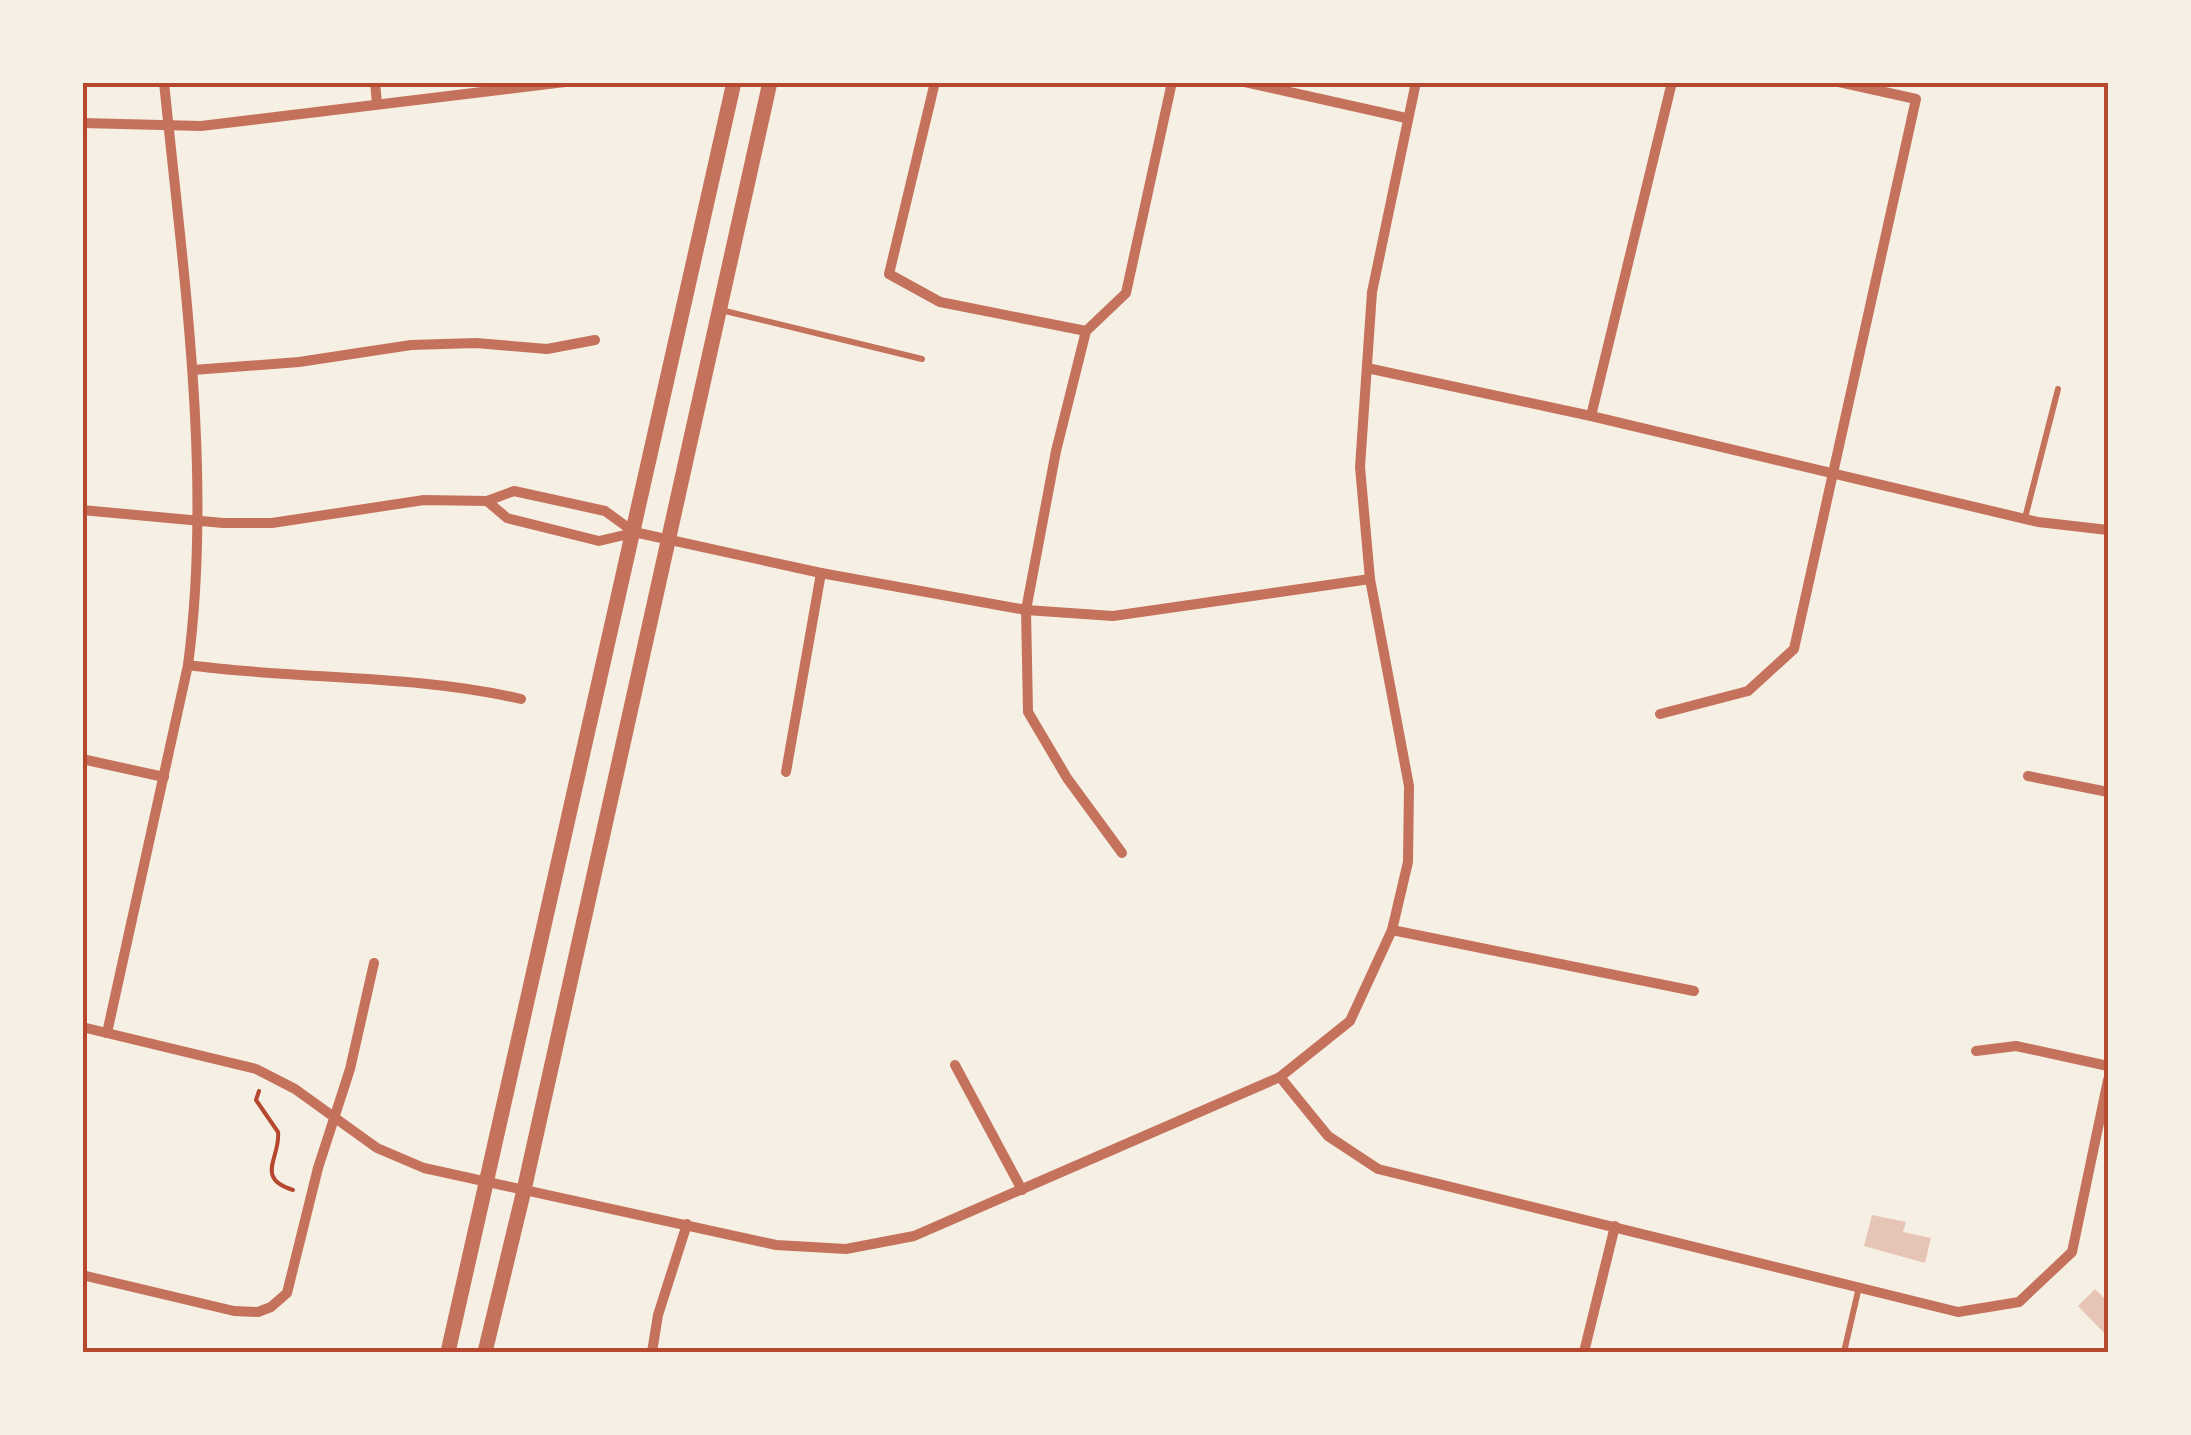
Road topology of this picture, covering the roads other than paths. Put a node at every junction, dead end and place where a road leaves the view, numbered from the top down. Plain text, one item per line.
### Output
1 (164, 82) edge
2 (375, 82) edge
3 (565, 82) edge
4 (734, 82) edge
5 (770, 82) edge
6 (934, 82) edge
7 (1172, 82) edge
8 (1246, 82) edge
9 (1416, 82) edge
10 (1672, 82) edge
11 (1839, 82) edge
12 (376, 104) junction
13 (1406, 118) junction
14 (82, 124) edge
15 (168, 125) junction
16 (720, 310) junction
17 (1086, 331) junction
18 (596, 340) dead end
19 (922, 359) dead end
20 (1367, 368) junction
21 (193, 370) junction
22 (2058, 388) dead end
23 (1591, 416) junction
24 (1831, 472) junction
25 (487, 502) junction
26 (82, 510) edge
27 (2025, 519) junction
28 (196, 521) junction
29 (2108, 530) edge
30 (634, 532) junction
31 (668, 540) junction
32 (821, 573) junction
33 (1370, 579) junction
34 (1026, 610) junction
35 (188, 666) junction
36 (521, 699) dead end
37 (1660, 714) dead end
38 (82, 759) edge
39 (786, 772) dead end
40 (2028, 776) dead end
41 (164, 777) junction
42 (2108, 792) edge
43 (1122, 853) dead end
44 (1392, 930) junction
45 (374, 962) dead end
46 (1694, 991) dead end
47 (82, 1028) edge
48 (107, 1033) junction
49 (1976, 1052) dead end
50 (954, 1065) dead end
51 (2108, 1066) edge
52 (1280, 1076) junction
53 (2108, 1080) edge
54 (333, 1117) junction
55 (488, 1182) junction
56 (524, 1190) junction
57 (1022, 1190) junction
58 (687, 1224) junction
59 (1615, 1226) junction
60 (82, 1276) edge
61 (1859, 1287) junction
62 (448, 1352) edge
63 (485, 1352) edge
64 (652, 1352) edge
65 (1584, 1352) edge
66 (1844, 1352) edge

1 - 15 street
2 - 12 street
3 - 12 street
4 - 30 street
5 - 16 street
6 - 17 street
7 - 17 street
8 - 13 street
9 - 13 street
10 - 23 street
11 - 24 street
12 - 15 street
13 - 20 street
14 - 15 street
15 - 21 street
16 - 19 lane
16 - 31 street
17 - 34 street
18 - 21 street
20 - 23 street
20 - 33 street
21 - 28 street
22 - 27 lane
23 - 24 street
24 - 27 street
24 - 37 street
25 - 28 street
25 - 30 street
25 - 30 street
26 - 28 street
27 - 29 street
28 - 35 street
30 - 31 street
30 - 55 street
31 - 32 street
31 - 56 street
32 - 34 street
32 - 39 street
33 - 34 street
33 - 44 street
34 - 43 street
35 - 36 street
35 - 41 street
38 - 41 street
40 - 42 street
41 - 48 street
44 - 46 street
44 - 52 street
45 - 54 street
47 - 48 street
48 - 54 street
49 - 51 street
50 - 57 street
52 - 57 street
52 - 59 street
53 - 61 street
54 - 55 street
54 - 60 street
55 - 56 street
55 - 62 street
56 - 58 street
56 - 63 street
57 - 58 street
58 - 64 street
59 - 61 street
59 - 65 street
61 - 66 lane

